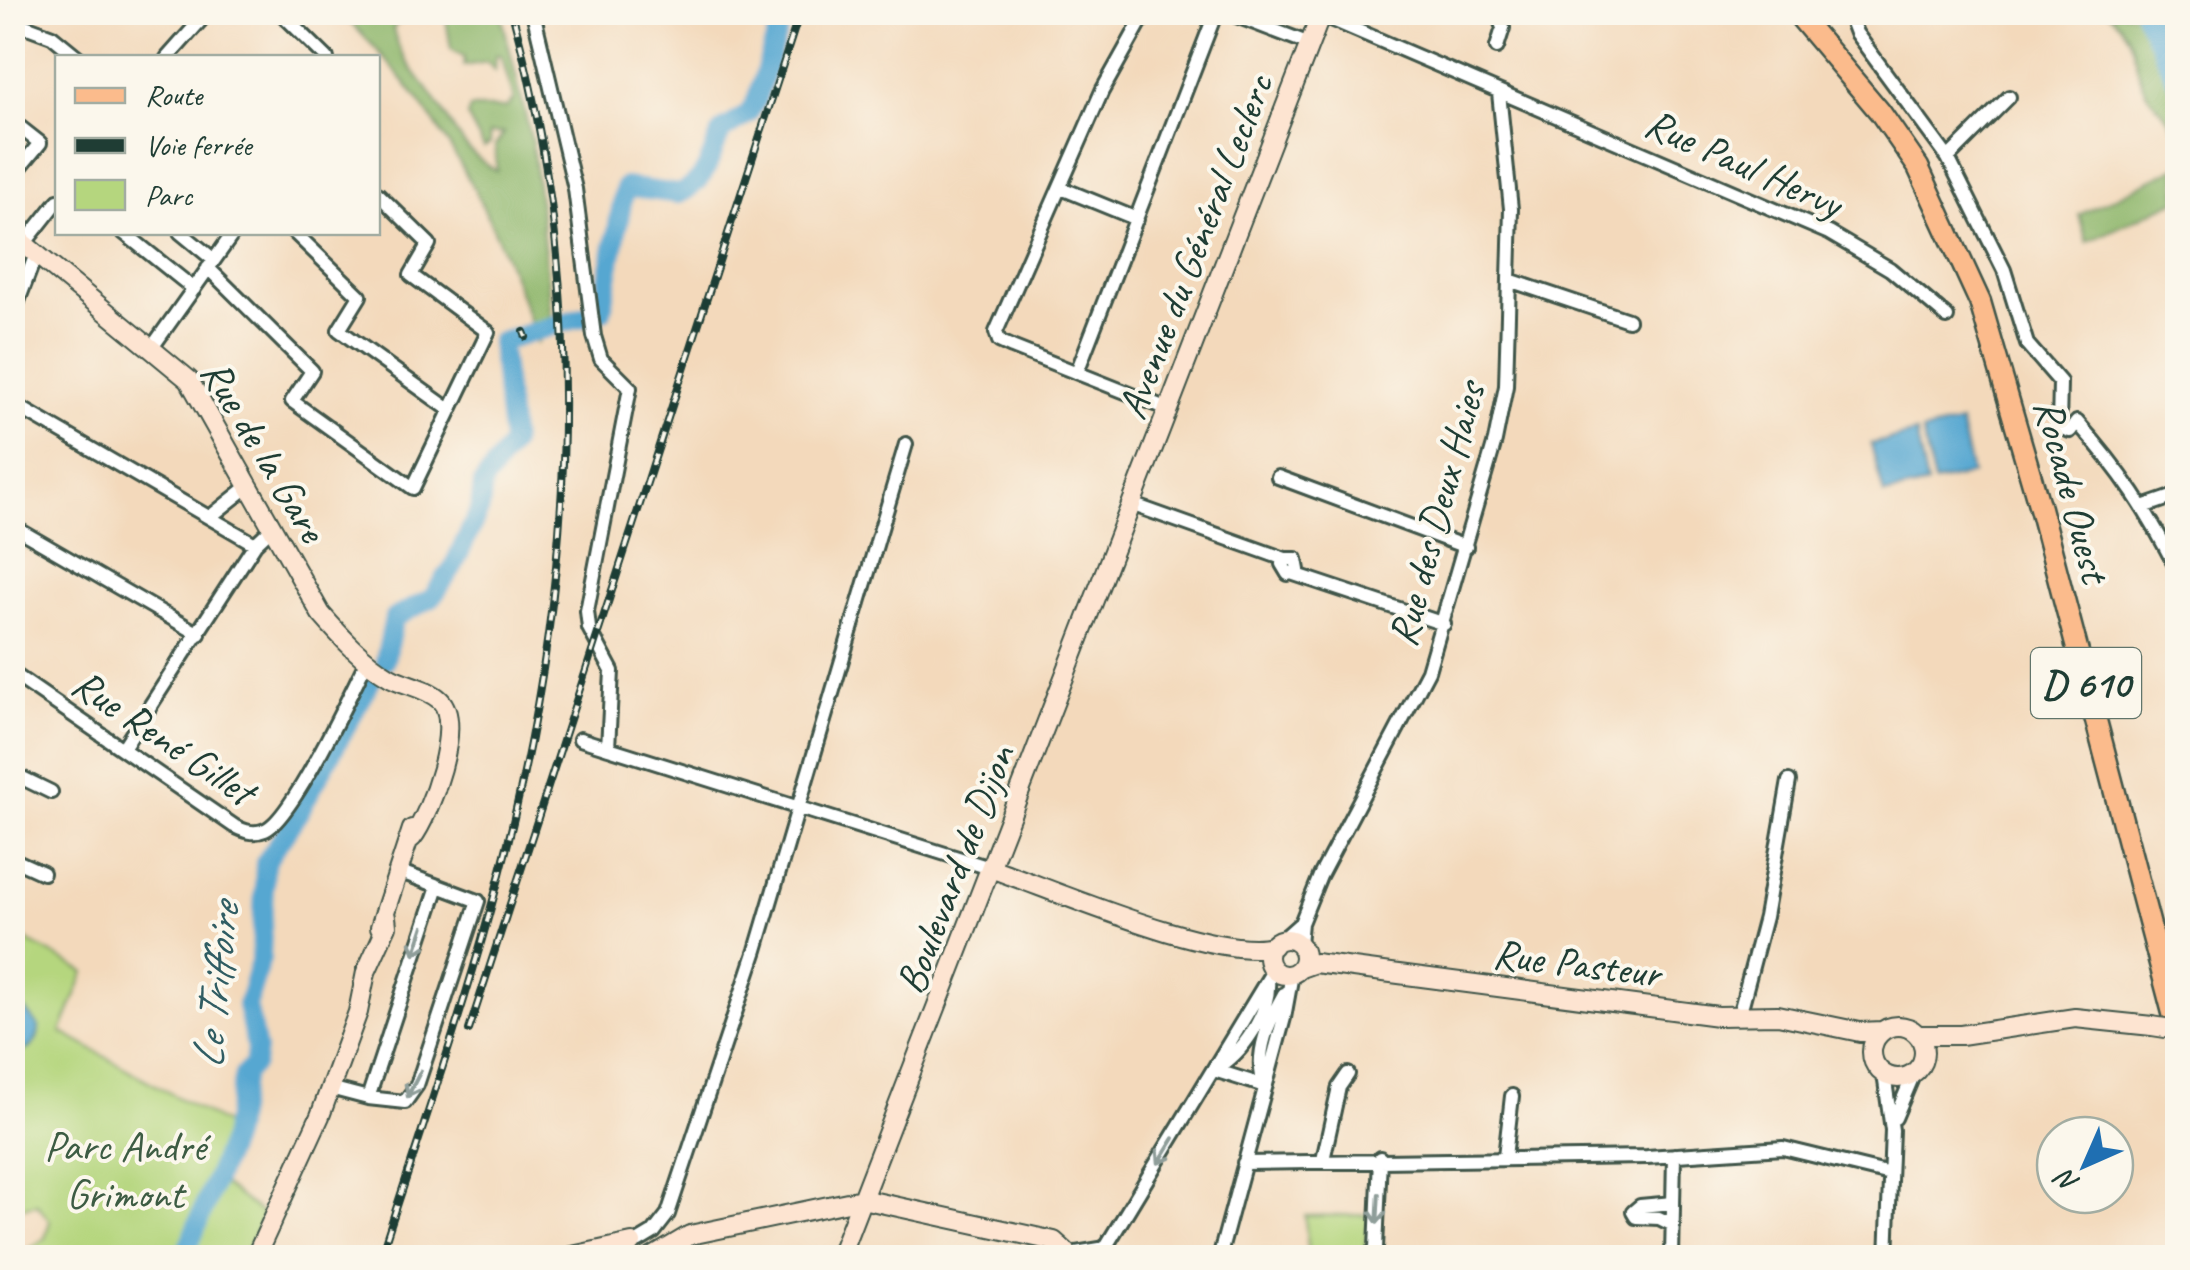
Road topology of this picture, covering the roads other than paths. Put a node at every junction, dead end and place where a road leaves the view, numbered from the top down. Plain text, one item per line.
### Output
1 (208, 12) edge
2 (280, 12) edge
3 (534, 12) edge
4 (1146, 12) edge
5 (1216, 12) edge
6 (1226, 12) edge
7 (1497, 12) edge
8 (1788, 12) edge
9 (1796, 12) edge
10 (1848, 12) edge
11 (1322, 14) edge
12 (25, 26) dead end
13 (1310, 44) junction
14 (1497, 47) dead end
15 (1829, 49) junction
16 (75, 55) edge
17 (170, 55) edge
18 (324, 55) edge
19 (1499, 92) junction
20 (2009, 97) dead end
21 (12, 122) edge
22 (1948, 158) junction
23 (12, 178) edge
24 (1061, 188) junction
25 (380, 196) edge
26 (55, 205) edge
27 (1137, 219) junction
28 (127, 235) edge
29 (183, 235) edge
30 (232, 235) edge
31 (297, 235) edge
32 (24, 244) edge
33 (211, 264) junction
34 (1510, 280) junction
35 (194, 288) junction
36 (1948, 317) dead end
37 (12, 318) edge
38 (1628, 320) dead end
39 (152, 346) junction
40 (1078, 372) junction
41 (12, 403) edge
42 (1168, 409) junction
43 (450, 410) junction
44 (906, 444) dead end
45 (1278, 477) dead end
46 (250, 485) junction
47 (2178, 494) edge
48 (1131, 504) junction
49 (2146, 506) junction
50 (210, 517) junction
51 (12, 526) edge
52 (273, 527) junction
53 (2178, 537) edge
54 (2163, 542) junction
55 (255, 544) junction
56 (1466, 548) junction
57 (2178, 571) edge
58 (1444, 624) junction
59 (199, 634) junction
60 (367, 660) junction
61 (12, 673) edge
62 (580, 739) dead end
63 (123, 748) junction
64 (608, 748) junction
65 (12, 773) edge
66 (1789, 781) dead end
67 (52, 792) dead end
68 (800, 806) junction
69 (12, 859) edge
70 (993, 869) junction
71 (401, 872) junction
72 (43, 873) dead end
73 (438, 886) junction
74 (1288, 962) junction
75 (1739, 1016) junction
76 (1830, 1027) junction
77 (1882, 1031) junction
78 (2178, 1031) edge
79 (1918, 1035) junction
80 (1961, 1035) junction
81 (1872, 1056) junction
82 (1918, 1068) junction
83 (1214, 1070) junction
84 (1348, 1074) dead end
85 (1884, 1074) junction
86 (1265, 1086) junction
87 (330, 1088) junction
88 (1512, 1096) dead end
89 (368, 1098) junction
90 (1892, 1130) junction
91 (1674, 1156) junction
92 (1505, 1157) junction
93 (1380, 1158) junction
94 (1324, 1160) junction
95 (1244, 1163) junction
96 (1890, 1174) junction
97 (862, 1199) junction
98 (1673, 1203) junction
99 (668, 1214) junction
100 (1673, 1225) junction
101 (685, 1235) junction
102 (636, 1252) edge
103 (1102, 1252) edge
104 (258, 1254) edge
105 (1068, 1254) edge
106 (1220, 1257) edge
107 (563, 1258) edge
108 (839, 1258) edge
109 (1368, 1258) edge
110 (1672, 1258) edge
111 (1887, 1258) edge

1 - 17 street
2 - 18 street
3 - 64 street
4 - 24 street
5 - 27 street
6 - 13 street
7 - 14 street
8 - 15 main road
9 - 15 main road, Rocade Ouest / D 610
10 - 22 street
11 - 13 street, Avenue du Général Leclerc
11 - 19 street, Rue Paul Hervy
12 - 16 street
13 - 42 street, Avenue du Général Leclerc
15 - 78 main road, Rocade Ouest / D 610
19 - 34 street, Rue des Deux Haies
19 - 36 street, Rue Paul Hervy
20 - 22 street
21 - 23 street
22 - 49 street
24 - 27 street
24 - 40 street
25 - 43 street
26 - 32 street
27 - 40 street
28 - 35 street
29 - 33 street
30 - 33 street
31 - 43 street
32 - 37 street
32 - 39 street, Rue de la Gare
33 - 35 street
33 - 43 street
34 - 38 street
34 - 56 street, Rue des Deux Haies
35 - 39 street
39 - 46 street, Rue de la Gare
40 - 42 street
41 - 50 street
42 - 48 street, Avenue du Général Leclerc
44 - 68 street
45 - 56 street
46 - 50 street
46 - 52 street, Rue de la Gare
47 - 49 street
48 - 58 street
48 - 70 street, Boulevard de Dijon
49 - 54 street
50 - 55 street
51 - 59 street
52 - 55 street
52 - 60 street, Rue de la Gare
53 - 54 street
54 - 57 street
55 - 59 street
56 - 58 street, Rue des Deux Haies
58 - 74 street, Rue des Deux Haies
59 - 63 street
60 - 63 street, Rue René Gillet
60 - 71 street, Rue de la Gare
61 - 63 street, Rue René Gillet
62 - 64 street
64 - 68 street
65 - 67 street
66 - 75 street
68 - 70 street
68 - 99 street
69 - 72 street
70 - 74 street, Rue Pasteur
70 - 97 street, Boulevard de Dijon
71 - 73 street
71 - 87 street
73 -> 89 street
73 -> 89 street
74 - 75 street, Rue Pasteur
74 - 83 street
74 - 86 street
75 - 76 street, Rue Pasteur
76 - 77 street, Rue Pasteur
76 - 81 street, Rue Pasteur
77 - 79 street
77 - 81 street
78 - 80 street, bridge
79 - 80 street
79 - 82 street
80 - 82 street
81 - 85 street
82 - 85 street
82 - 90 street
83 - 86 street
83 -> 103 street
84 - 94 street
85 - 90 street
86 - 95 street
87 - 89 street
87 - 104 street
88 - 92 street
90 - 96 street
91 - 92 street
91 - 96 street
91 - 98 street
92 - 93 street
93 - 94 street
93 -> 109 street
94 - 95 street
95 - 106 street
96 - 111 street
97 - 101 street
97 - 105 street
97 - 108 street, Boulevard de Dijon
98 - 100 street
98 - 100 street
99 - 101 street
99 - 102 street
100 - 110 street
101 - 102 street
102 - 107 street
103 - 105 street

